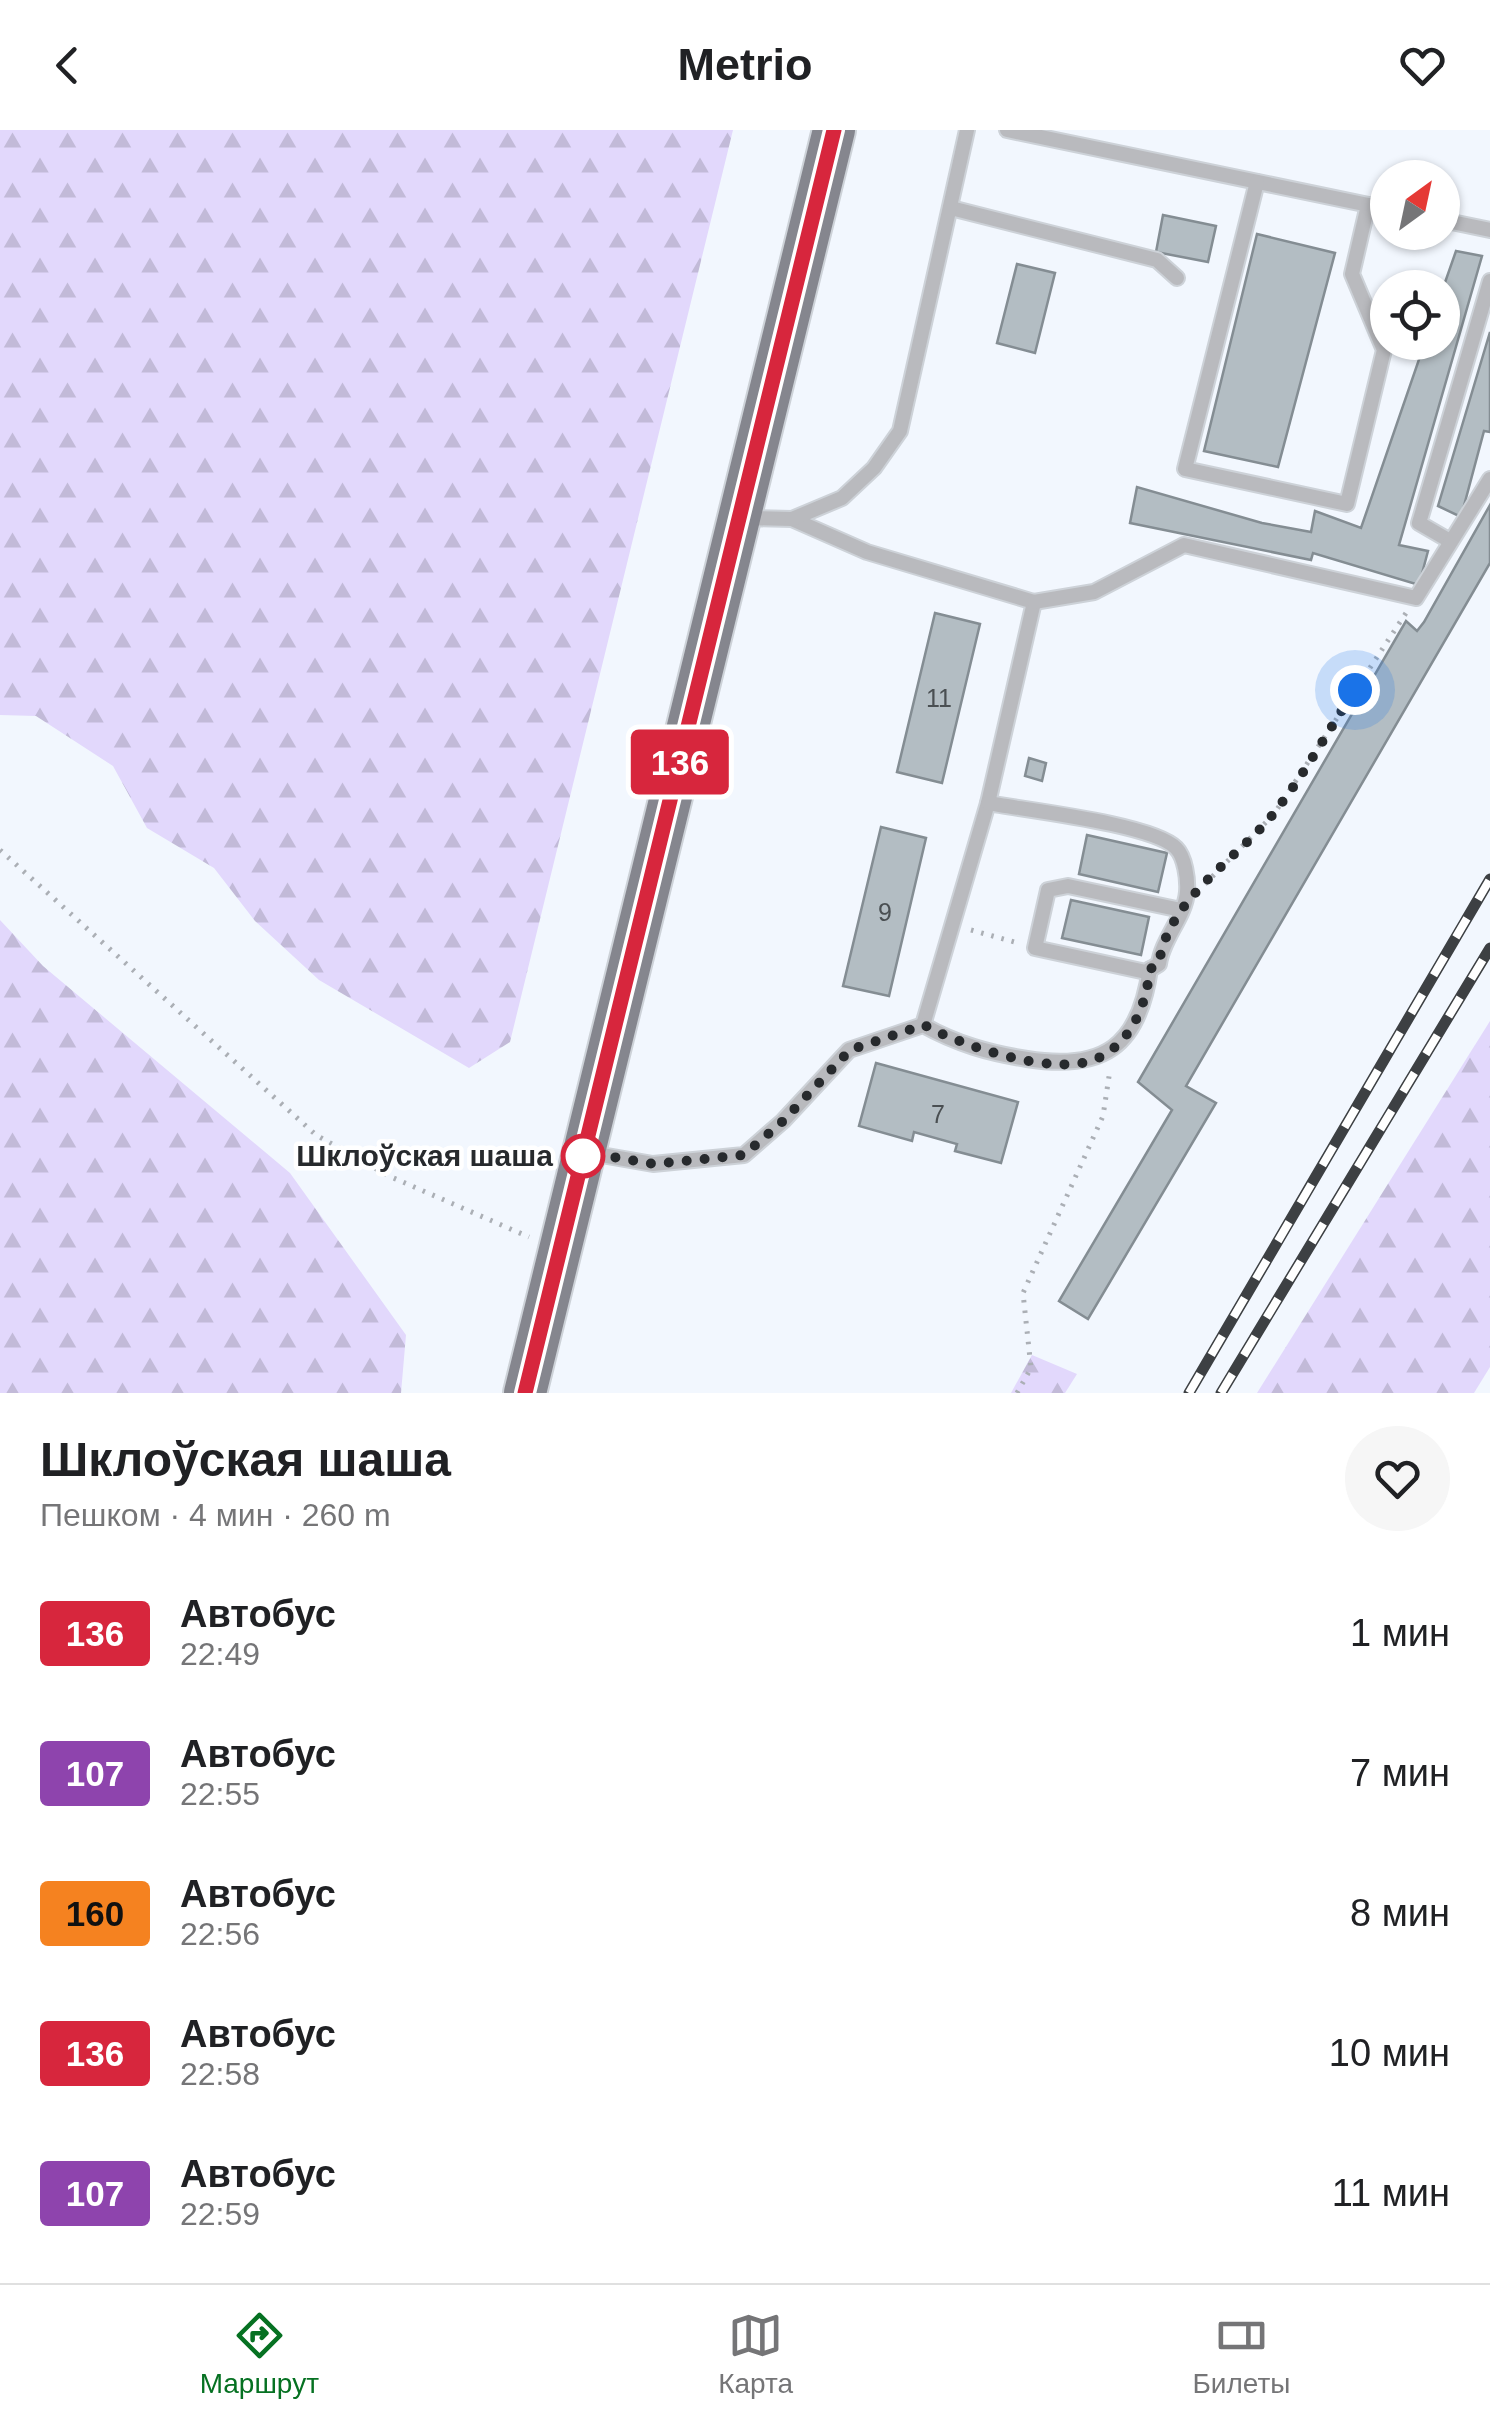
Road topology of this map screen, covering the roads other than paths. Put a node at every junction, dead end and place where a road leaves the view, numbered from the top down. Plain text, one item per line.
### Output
1 (834, 130) edge
2 (967, 130) edge
3 (1006, 130) edge
4 (1257, 182) junction
5 (1368, 205) joint
6 (951, 208) junction
7 (1460, 224) edge
8 (1490, 230) edge
9 (1177, 278) dead end
10 (1490, 281) edge
11 (1490, 479) edge
12 (740, 518) junction
13 (792, 519) junction
14 (1450, 541) junction
15 (1034, 602) junction
16 (988, 803) junction
17 (1181, 910) junction
18 (1150, 969) junction
19 (924, 1025) junction
20 (584, 1152) junction
21 (525, 1393) edge

1 - 12 main road
2 - 6 lane
3 - 4 lane
4 - 5 lane
4 - 5 lane
6 - 9 lane
6 - 13 lane
7 - 8 lane
10 - 14 lane
11 - 14 lane
12 - 13 lane
12 - 20 main road
13 - 15 lane
14 - 15 lane
15 - 16 lane
16 - 17 lane
16 - 19 lane
17 - 18 lane
17 - 18 lane
18 - 19 lane
19 - 20 lane
20 - 21 main road

